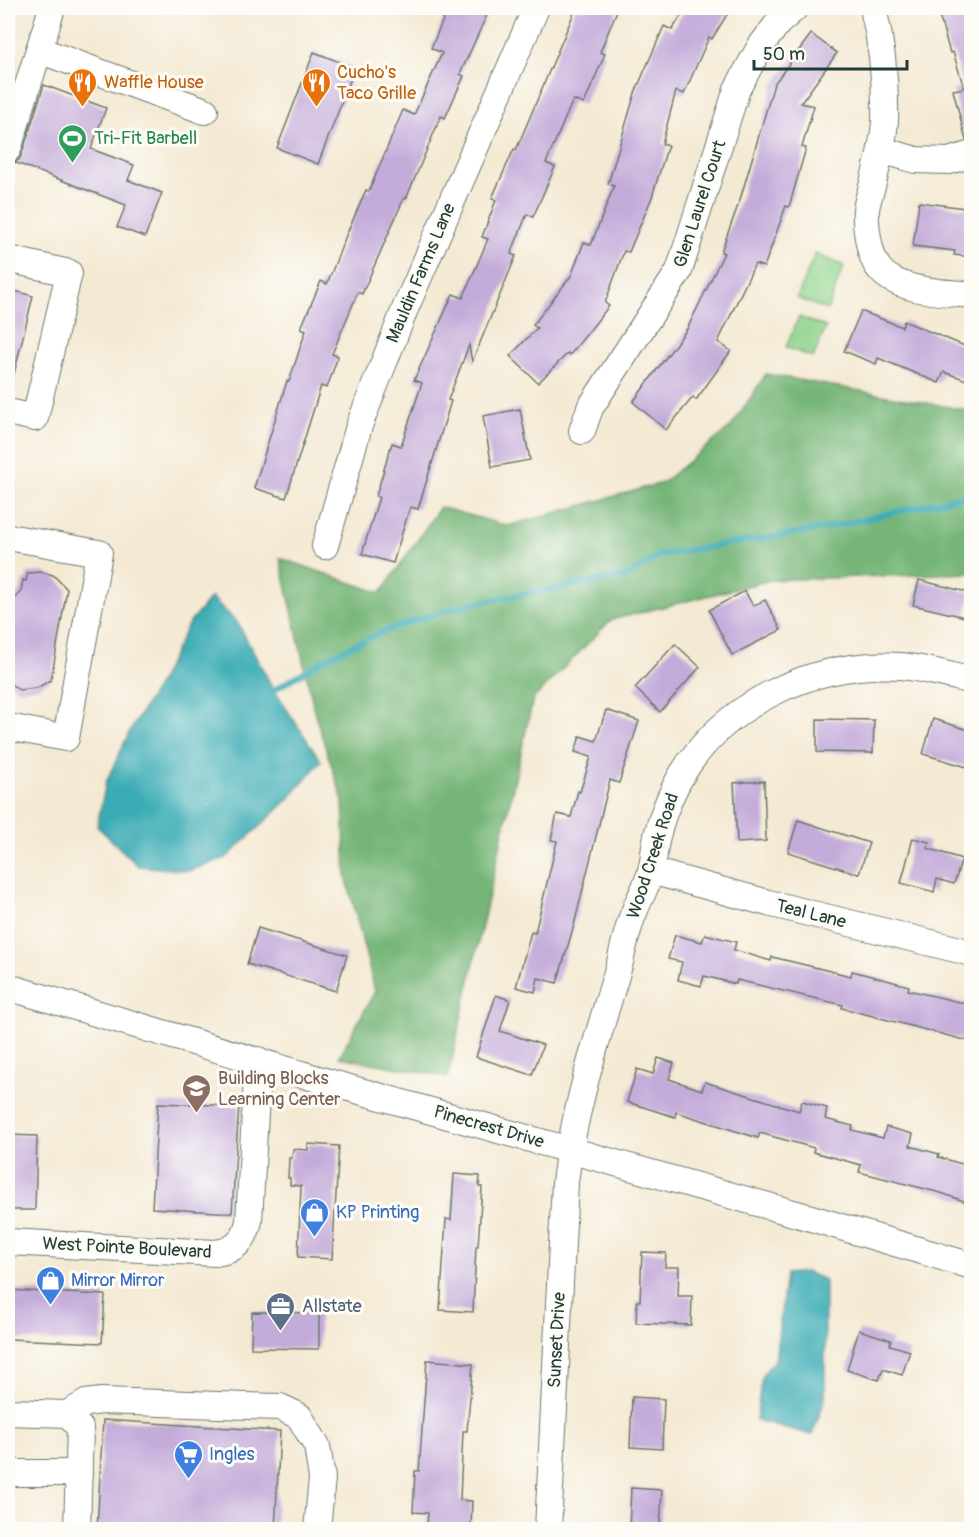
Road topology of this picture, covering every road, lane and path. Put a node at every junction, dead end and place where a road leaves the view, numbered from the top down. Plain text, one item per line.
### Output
1 (52, 8) edge
2 (536, 8) edge
3 (795, 8) edge
4 (873, 8) edge
5 (39, 50) junction
6 (205, 111) dead end
7 (8, 149) edge
8 (881, 150) junction
9 (972, 154) edge
10 (8, 259) edge
11 (972, 295) edge
12 (8, 418) edge
13 (582, 431) dead end
14 (8, 537) edge
15 (325, 546) dead end
16 (972, 681) edge
17 (8, 728) edge
18 (651, 871) junction
19 (972, 953) edge
20 (8, 987) edge
21 (258, 1060) junction
22 (568, 1151) junction
23 (8, 1242) edge
24 (972, 1266) edge
25 (8, 1413) edge
26 (68, 1414) junction
27 (8, 1473) edge
28 (79, 1473) junction
29 (77, 1530) edge
30 (317, 1530) edge
31 (548, 1530) edge

1 - 5 street
2 - 15 street, Mauldin Farms Lane
3 - 13 street, Glen Laurel Court
4 - 8 street
5 - 6 street
5 - 7 street
8 - 9 street
8 - 11 street
10 - 12 street
14 - 17 street
16 - 18 street, Wood Creek Road
18 - 19 street, Teal Lane
18 - 22 street, Wood Creek Road
20 - 21 street, Pinecrest Drive
21 - 22 street, Pinecrest Drive
21 - 23 street, West Pointe Boulevard
22 - 24 street, Pinecrest Drive
22 - 31 street, Sunset Drive
25 - 26 street
26 - 28 street
26 - 30 street
27 - 28 street
28 - 29 street

